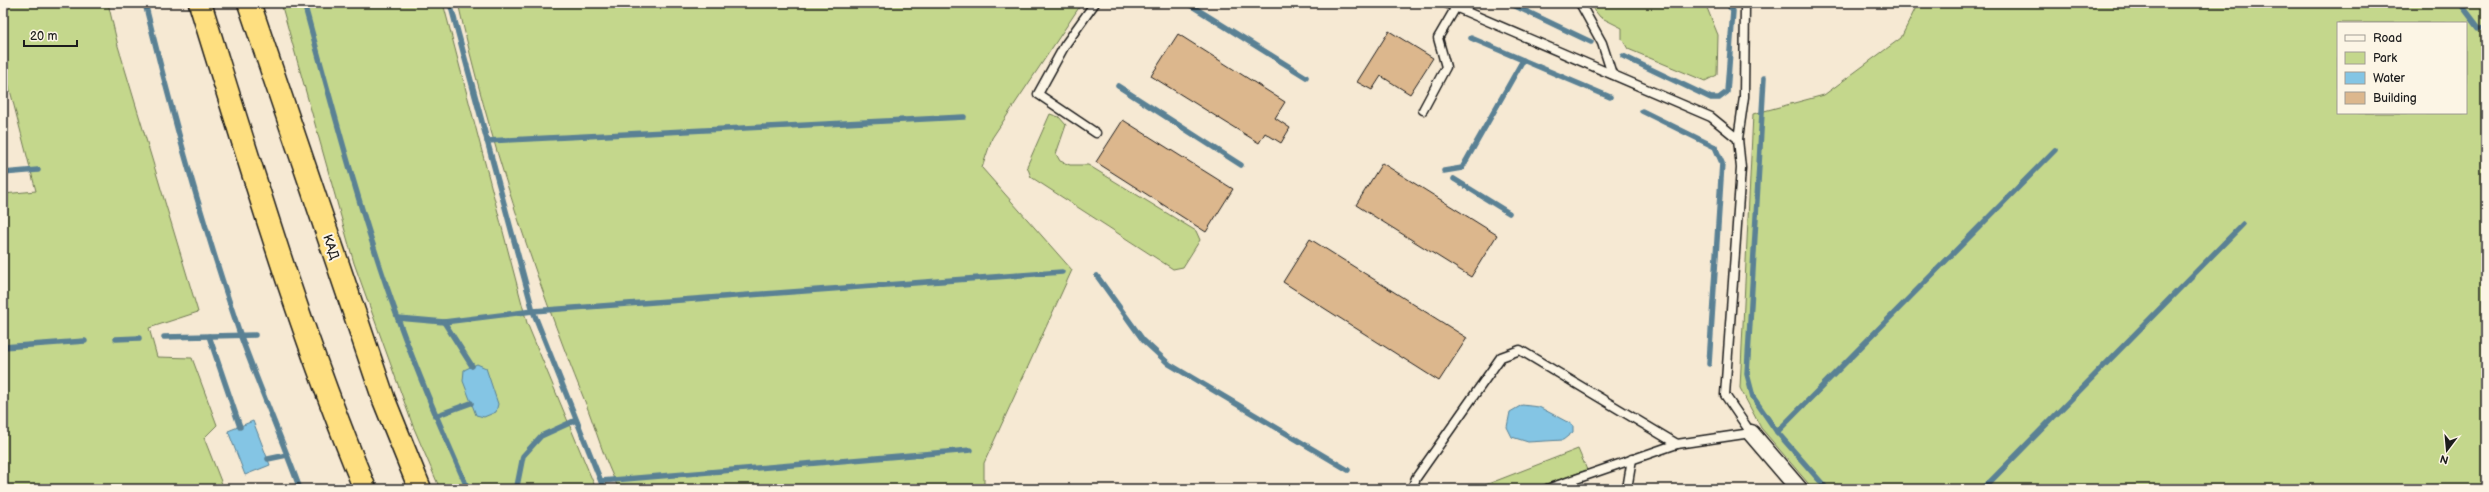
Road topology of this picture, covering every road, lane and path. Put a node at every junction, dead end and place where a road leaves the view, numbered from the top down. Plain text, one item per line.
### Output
1 (200, 3) edge
2 (249, 3) edge
3 (1095, 3) edge
4 (1446, 3) edge
5 (1580, 3) edge
6 (1745, 3) edge
7 (1456, 7) junction
8 (1612, 74) junction
9 (1423, 110) dead end
10 (1096, 133) dead end
11 (1738, 139) junction
12 (1751, 433) junction
13 (1677, 444) junction
14 (1632, 459) junction
15 (365, 489) edge
16 (420, 489) edge
17 (1412, 489) edge
18 (1547, 489) edge
19 (1627, 489) edge
20 (1799, 489) edge

1 - 15 highway
2 - 16 highway, КАД
3 - 10 lane
4 - 7 lane
5 - 8 lane
6 - 11 lane
7 - 8 lane
7 - 9 lane
8 - 11 lane
11 - 12 lane
12 - 13 lane
12 - 20 street
13 - 14 lane
13 - 17 lane
14 - 18 lane
14 - 19 lane

